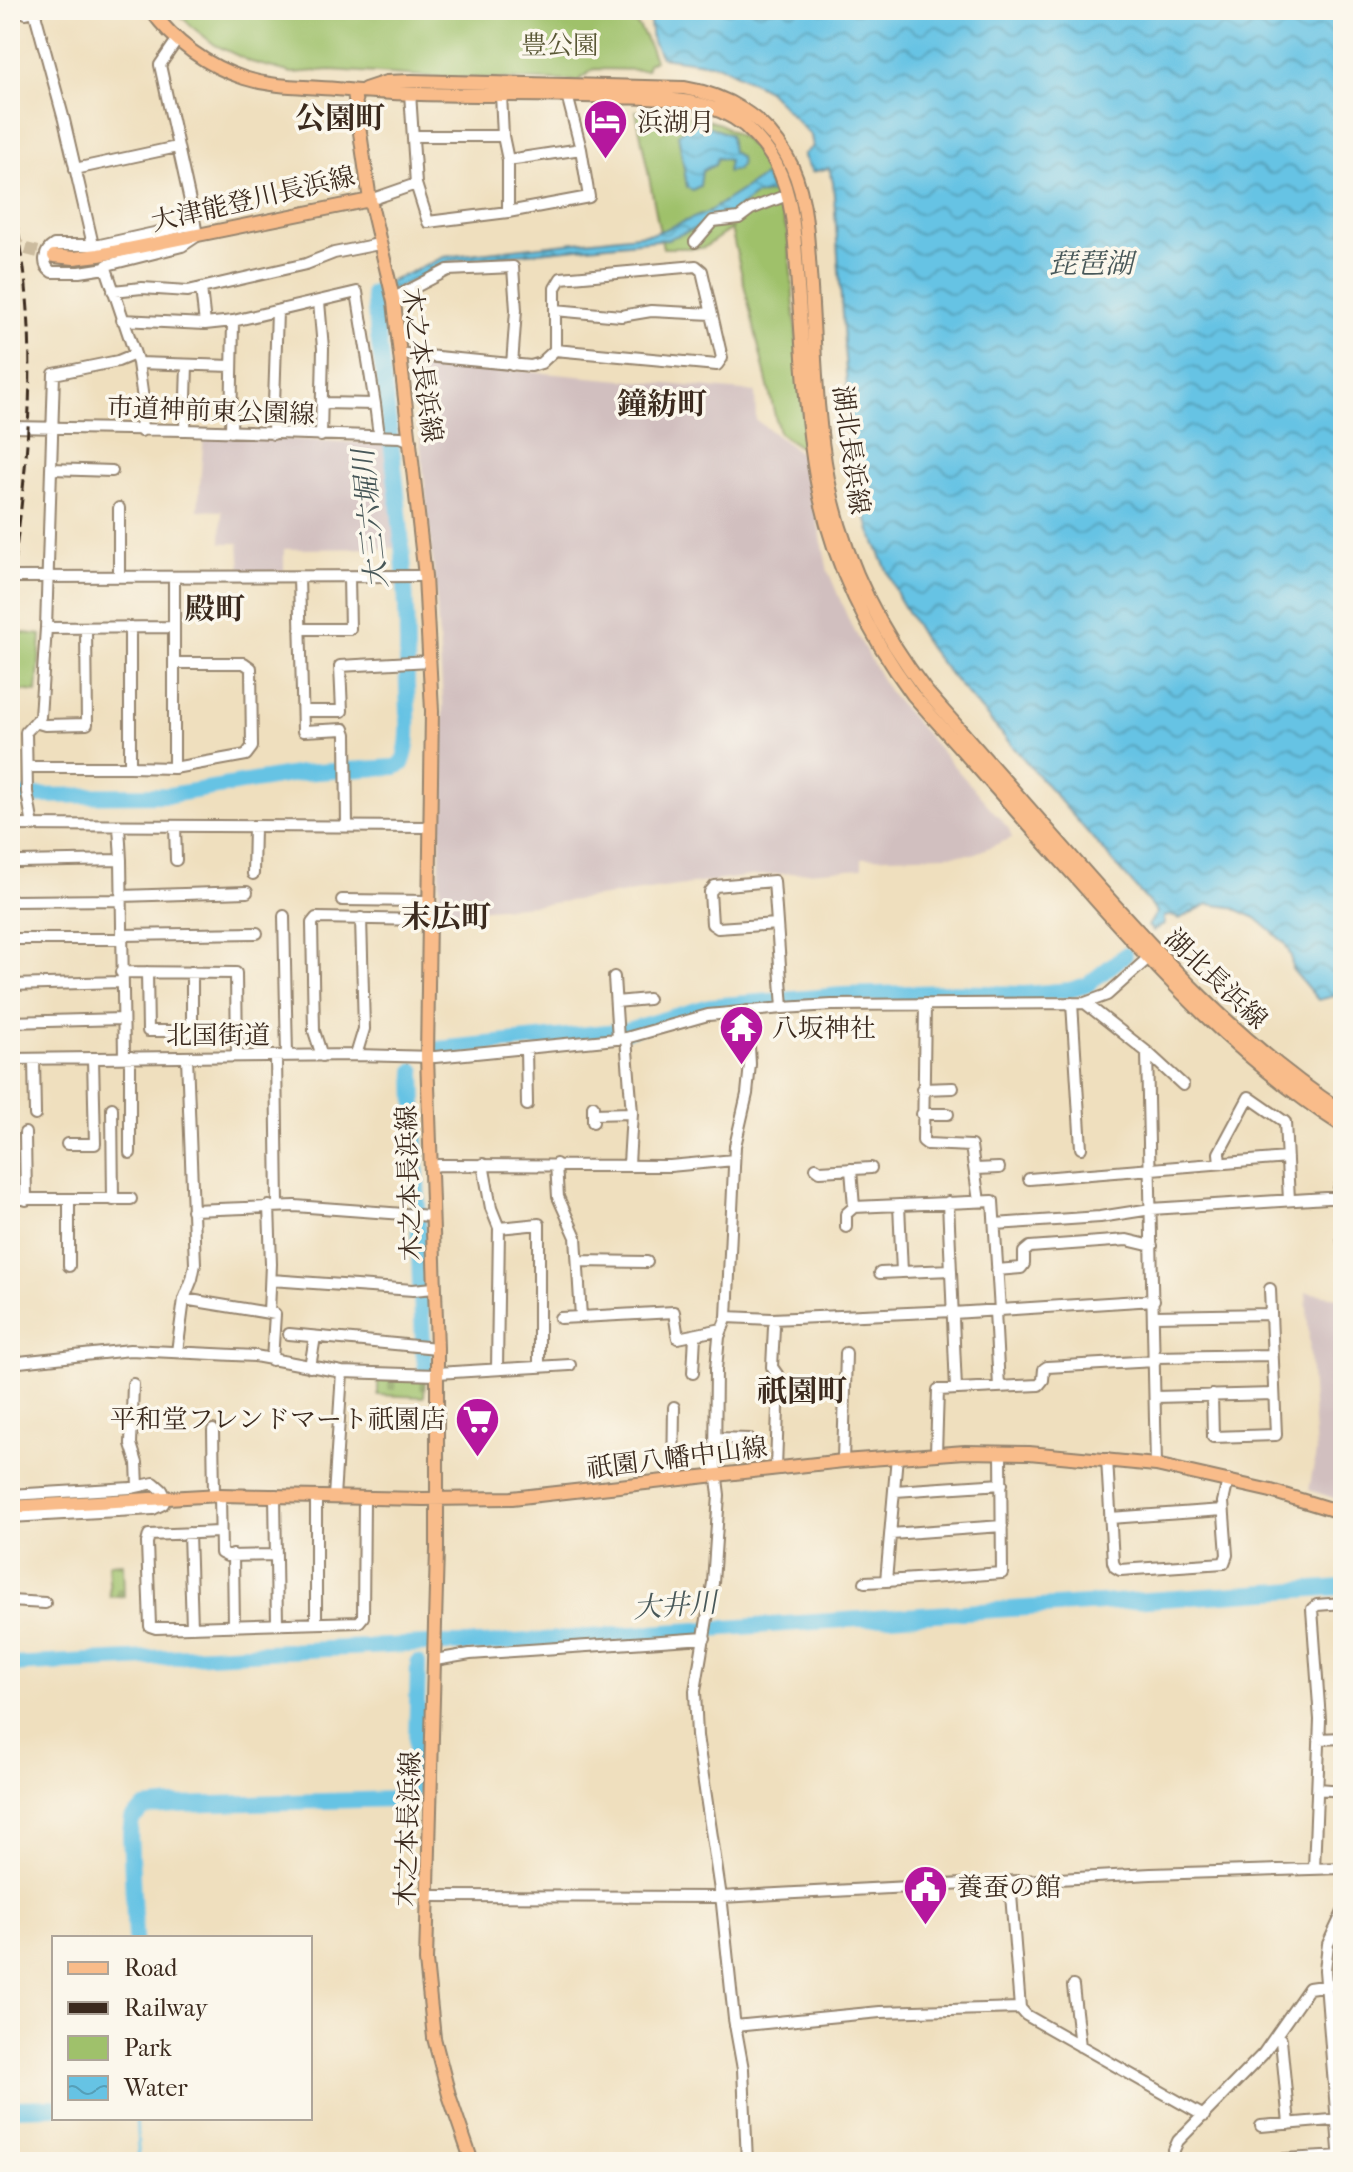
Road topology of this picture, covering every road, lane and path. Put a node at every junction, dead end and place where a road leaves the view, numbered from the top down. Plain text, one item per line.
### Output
1 (20, 10) edge
2 (34, 10) edge
3 (151, 10) edge
4 (177, 40) junction
5 (354, 92) junction
6 (410, 93) junction
7 (501, 94) junction
8 (567, 95) junction
9 (414, 136) junction
10 (503, 136) junction
11 (177, 147) junction
12 (581, 149) junction
13 (508, 160) junction
14 (75, 169) junction
15 (416, 184) junction
16 (787, 195) junction
17 (370, 200) junction
18 (508, 212) junction
19 (196, 230) junction
20 (695, 242) dead end
21 (379, 244) junction
22 (93, 245) junction
23 (54, 256) tunnel mouth
24 (106, 268) junction
25 (201, 288) junction
26 (113, 291) junction
27 (394, 300) junction
28 (319, 302) junction
29 (555, 310) junction
30 (277, 311) junction
31 (712, 314) junction
32 (122, 320) junction
33 (233, 321) junction
34 (205, 324) junction
35 (555, 350) junction
36 (401, 357) junction
37 (136, 359) junction
38 (187, 365) junction
39 (512, 365) junction
40 (232, 366) junction
41 (322, 403) junction
42 (375, 404) junction
43 (10, 427) edge
44 (53, 429) junction
45 (185, 430) junction
46 (141, 431) junction
47 (231, 432) junction
48 (380, 433) junction
49 (273, 434) junction
50 (321, 436) junction
51 (411, 441) junction
52 (51, 469) junction
53 (112, 471) dead end
54 (119, 508) dead end
55 (418, 576) junction
56 (10, 577) edge
57 (119, 577) junction
58 (174, 577) junction
59 (299, 577) junction
60 (349, 577) junction
61 (46, 578) junction
62 (130, 627) junction
63 (174, 627) junction
64 (46, 628) junction
65 (86, 628) junction
66 (300, 629) junction
67 (423, 661) junction
68 (175, 663) junction
69 (303, 711) junction
70 (35, 722) junction
71 (27, 767) junction
72 (130, 767) junction
73 (174, 768) junction
74 (10, 825) edge
75 (33, 826) junction
76 (119, 826) junction
77 (175, 826) junction
78 (254, 827) junction
79 (347, 827) junction
80 (429, 827) junction
81 (121, 860) junction
82 (176, 860) dead end
83 (18, 862) dead end
84 (253, 874) dead end
85 (247, 892) dead end
86 (121, 898) junction
87 (342, 900) dead end
88 (10, 901) edge
89 (428, 901) junction
90 (284, 916) dead end
91 (361, 918) junction
92 (428, 920) junction
93 (777, 924) junction
94 (257, 933) dead end
95 (121, 937) junction
96 (10, 939) edge
97 (1152, 956) junction
98 (147, 972) junction
99 (192, 972) junction
100 (121, 977) junction
101 (614, 977) dead end
102 (10, 985) edge
103 (648, 999) dead end
104 (616, 1002) junction
105 (782, 1003) junction
106 (1072, 1003) junction
107 (1085, 1003) junction
108 (925, 1004) junction
109 (747, 1011) junction
110 (122, 1019) junction
111 (10, 1022) edge
112 (192, 1031) junction
113 (237, 1031) junction
114 (620, 1035) junction
115 (526, 1048) junction
116 (1147, 1052) junction
117 (356, 1055) junction
118 (237, 1056) junction
119 (281, 1056) junction
120 (322, 1056) junction
121 (427, 1056) junction
122 (127, 1057) junction
123 (187, 1057) junction
124 (93, 1058) junction
125 (10, 1059) edge
126 (34, 1059) junction
127 (1183, 1085) dead end
128 (953, 1088) dead end
129 (922, 1089) junction
130 (527, 1105) dead end
131 (112, 1108) dead end
132 (1343, 1112) edge
133 (632, 1113) junction
134 (593, 1114) dead end
135 (922, 1114) junction
136 (948, 1114) dead end
137 (35, 1115) dead end
138 (1343, 1126) edge
139 (25, 1133) dead end
140 (67, 1144) dead end
141 (1081, 1148) dead end
142 (130, 1153) dead end
143 (1287, 1158) junction
144 (734, 1160) junction
145 (1220, 1163) junction
146 (483, 1164) junction
147 (556, 1164) junction
148 (629, 1164) junction
149 (430, 1167) junction
150 (816, 1168) dead end
151 (871, 1168) dead end
152 (999, 1168) dead end
153 (1150, 1168) junction
154 (851, 1169) junction
155 (975, 1169) junction
156 (1029, 1179) dead end
157 (1343, 1181) edge
158 (1341, 1197) edge
159 (10, 1199) edge
160 (131, 1199) dead end
161 (26, 1200) junction
162 (69, 1200) junction
163 (113, 1200) junction
164 (1289, 1200) junction
165 (979, 1201) junction
166 (948, 1202) junction
167 (899, 1205) junction
168 (274, 1206) junction
169 (854, 1207) junction
170 (1151, 1209) junction
171 (192, 1210) junction
172 (431, 1216) junction
173 (995, 1224) junction
174 (846, 1227) dead end
175 (499, 1228) junction
176 (1343, 1245) edge
177 (1152, 1246) junction
178 (578, 1261) junction
179 (647, 1262) dead end
180 (69, 1266) dead end
181 (951, 1270) junction
182 (997, 1270) junction
183 (902, 1272) junction
184 (880, 1273) dead end
185 (271, 1280) junction
186 (434, 1288) junction
187 (1270, 1289) dead end
188 (184, 1299) junction
189 (1154, 1300) junction
190 (997, 1311) junction
191 (269, 1312) junction
192 (953, 1312) junction
193 (1271, 1314) junction
194 (1154, 1316) junction
195 (581, 1317) junction
196 (727, 1317) junction
197 (560, 1318) dead end
198 (774, 1327) dead end
199 (722, 1329) junction
200 (289, 1334) dead end
201 (695, 1335) junction
202 (315, 1337) junction
203 (437, 1348) junction
204 (177, 1352) junction
205 (846, 1353) dead end
206 (1272, 1355) junction
207 (1155, 1359) junction
208 (272, 1360) junction
209 (10, 1363) edge
210 (570, 1365) dead end
211 (310, 1367) junction
212 (539, 1367) junction
213 (497, 1369) junction
214 (342, 1372) junction
215 (693, 1373) dead end
216 (437, 1374) junction
217 (133, 1384) dead end
218 (999, 1387) junction
219 (956, 1389) junction
220 (1274, 1394) junction
221 (1212, 1395) junction
222 (1155, 1397) junction
223 (674, 1407) dead end
224 (213, 1430) dead end
225 (716, 1438) junction
226 (749, 1439) dead end
227 (1001, 1452) junction
228 (936, 1453) junction
229 (897, 1456) junction
230 (1107, 1459) junction
231 (843, 1461) junction
232 (1156, 1465) junction
233 (776, 1469) junction
234 (716, 1476) junction
235 (1228, 1480) junction
236 (673, 1481) junction
237 (1002, 1484) junction
238 (138, 1486) junction
239 (895, 1491) junction
240 (10, 1495) edge
241 (217, 1495) junction
242 (275, 1495) junction
243 (316, 1497) junction
244 (334, 1497) junction
245 (166, 1498) junction
246 (364, 1498) junction
247 (437, 1499) junction
248 (10, 1507) edge
249 (1223, 1510) junction
250 (1343, 1513) edge
251 (10, 1517) edge
252 (1110, 1518) junction
253 (1002, 1526) junction
254 (219, 1532) junction
255 (189, 1533) junction
256 (891, 1534) junction
257 (233, 1555) junction
258 (275, 1555) junction
259 (886, 1581) junction
260 (865, 1582) dead end
261 (10, 1601) edge
262 (45, 1603) dead end
263 (1343, 1603) edge
264 (316, 1623) junction
265 (277, 1624) junction
266 (234, 1626) junction
267 (192, 1627) junction
268 (706, 1636) junction
269 (435, 1658) junction
270 (1343, 1738) edge
271 (1319, 1739) junction
272 (1318, 1789) junction
273 (1343, 1791) edge
274 (1343, 1868) edge
275 (1314, 1869) junction
276 (1010, 1882) junction
277 (428, 1896) junction
278 (721, 1897) junction
279 (1343, 1912) edge
280 (1343, 1983) edge
281 (1327, 1984) junction
282 (1073, 1986) dead end
283 (1020, 2008) junction
284 (735, 2026) junction
285 (1278, 2036) junction
286 (1080, 2046) junction
287 (1204, 2116) junction
288 (1340, 2119) edge
289 (1289, 2124) junction
290 (1261, 2126) dead end
291 (1341, 2158) edge
292 (1298, 2160) edge
293 (1251, 2161) edge
294 (472, 2162) edge
295 (747, 2162) edge
296 (1099, 2162) edge
297 (1144, 2162) edge
298 (1173, 2162) edge
299 (1224, 2162) edge

1 - 2 street
2 - 14 street
3 - 4 main road
4 - 5 main road
4 - 11 street
5 - 6 main road, 湖北長浜線
5 - 17 main road, 大津能登川長浜線
5 - 97 main road, 湖北長浜線
6 - 7 main road, 湖北長浜線
6 - 9 street
7 - 8 main road, 湖北長浜線
7 - 10 street
8 - 12 street
8 - 16 main road, 湖北長浜線
9 - 10 street
9 - 15 street
10 - 13 street
11 - 14 street
11 - 19 street
12 - 13 street
12 - 18 street
13 - 18 street
14 - 22 street
15 - 17 street
15 - 18 street
16 - 20 street
16 - 97 main road, 湖北長浜線
17 - 19 main road, 大津能登川長浜線
17 - 21 main road, 木之本長浜線
19 - 22 street
19 - 23 main road, 大津能登川長浜線
19 - 24 street
21 - 25 street
21 - 27 main road, 木之本長浜線
22 - 24 street
24 - 26 street
25 - 26 street
25 - 34 street
26 - 32 street
27 - 36 main road, 木之本長浜線
27 - 39 street
28 - 30 street
28 - 41 street
28 - 42 street
29 - 31 street
29 - 31 street
29 - 35 street
30 - 33 street
30 - 49 street
31 - 35 street
32 - 34 street
32 - 37 street
33 - 34 street
33 - 40 street
35 - 39 street
36 - 39 street
36 - 51 main road, 木之本長浜線
37 - 38 street
37 - 44 street
37 - 46 street
38 - 40 street
38 - 45 street
40 - 47 street
41 - 42 street
41 - 50 street
42 - 48 street
43 - 44 street, 市道神前東公園線
44 - 46 street, 市道神前東公園線
44 - 52 street
45 - 46 street, 市道神前東公園線
45 - 47 street, 市道神前東公園線
47 - 49 street, 市道神前東公園線
48 - 50 street, 市道神前東公園線
48 - 51 street, 市道神前東公園線
49 - 50 street, 市道神前東公園線
51 - 55 main road, 木之本長浜線
52 - 53 street
52 - 61 street
54 - 57 street
55 - 60 street
55 - 67 main road, 木之本長浜線
56 - 61 street
57 - 58 street
57 - 61 street
58 - 59 street
58 - 63 street
59 - 60 street
59 - 66 street
60 - 66 street
61 - 64 street
62 - 63 street
62 - 65 street
62 - 72 street
63 - 68 street
64 - 65 street
64 - 70 street
65 - 70 street
66 - 69 street
67 - 69 street
67 - 80 main road, 木之本長浜線
68 - 73 street
68 - 73 street
69 - 79 street
70 - 71 street
71 - 72 street
71 - 75 street
72 - 73 street
74 - 75 street
75 - 76 street
76 - 77 street
76 - 81 street
77 - 78 street
77 - 82 street
78 - 79 street
78 - 84 street
79 - 80 street
80 - 89 main road, 木之本長浜線
81 - 83 street
81 - 86 street
85 - 86 street
86 - 88 street
86 - 95 street
87 - 89 street
89 - 92 main road, 木之本長浜線
90 - 119 street
91 - 92 street
91 - 117 street
91 - 120 street
92 - 121 main road, 木之本長浜線
93 - 93 street
93 - 105 street
94 - 95 street
95 - 96 street
95 - 100 street
97 - 107 street
97 - 132 main road, 湖北長浜線
97 - 138 main road, 湖北長浜線
98 - 99 street
98 - 100 street
98 - 112 street
99 - 112 street
99 - 113 street
100 - 102 street
100 - 110 street
101 - 104 street
103 - 104 street
104 - 114 street
105 - 108 street, 北国街道
105 - 109 street, 北国街道
106 - 107 street, 北国街道
106 - 108 street, 北国街道
106 - 141 street
107 - 116 street
108 - 129 street
109 - 114 street, 北国街道
109 - 144 street
110 - 111 street
110 - 122 street
112 - 113 street
113 - 118 street
114 - 115 street, 北国街道
114 - 133 street
115 - 121 street, 北国街道
115 - 130 street
116 - 127 street
116 - 153 street
117 - 120 street, 北国街道
117 - 121 street, 北国街道
118 - 119 street, 北国街道
118 - 123 street, 北国街道
119 - 120 street, 北国街道
119 - 168 street
121 - 149 main road, 木之本長浜線
122 - 123 street, 北国街道
122 - 124 street, 北国街道
122 - 142 street
123 - 171 street
124 - 126 street, 北国街道
124 - 140 street
125 - 126 street, 北国街道
126 - 137 street
128 - 129 street
129 - 135 street
131 - 163 street
133 - 134 street
133 - 148 street
135 - 136 street
135 - 155 street
139 - 161 street
143 - 145 street
143 - 145 street
143 - 164 street
144 - 148 street
144 - 196 street
145 - 153 street
146 - 147 street
146 - 149 street
146 - 175 street
147 - 148 street
147 - 178 street
149 - 172 main road, 木之本長浜線
150 - 154 street
151 - 154 street
152 - 155 street
153 - 156 street
153 - 170 street
154 - 169 street
155 - 165 street
157 - 158 street
158 - 164 street
158 - 176 street
159 - 161 street
160 - 163 street
161 - 162 street
162 - 163 street
162 - 180 street
164 - 170 street
165 - 166 street
165 - 173 street
166 - 167 street
166 - 181 street
167 - 169 street
167 - 183 street
168 - 171 street
168 - 172 street
168 - 185 street
169 - 174 street
170 - 173 street
170 - 177 street
171 - 188 street
172 - 186 main road, 木之本長浜線
173 - 182 street
175 - 212 street
175 - 213 street
177 - 182 street
177 - 189 street
178 - 179 street
178 - 195 street
181 - 183 street
181 - 192 street
182 - 190 street
183 - 184 street
185 - 186 street
185 - 191 street
186 - 203 main road, 木之本長浜線
187 - 193 street
188 - 191 street
188 - 204 street
189 - 190 street
189 - 194 street
190 - 192 street
190 - 218 street
191 - 208 street
192 - 196 street
192 - 219 street
193 - 194 street
193 - 206 street
194 - 207 street
195 - 197 street
195 - 201 street
196 - 199 street
198 - 233 street
199 - 201 street
199 - 225 street
200 - 202 street
201 - 215 street
202 - 203 street
202 - 211 street
203 - 216 main road, 木之本長浜線
204 - 208 street
204 - 209 street
205 - 231 street
206 - 207 street
206 - 220 street
207 - 218 street
207 - 222 street
208 - 211 street
210 - 212 street
211 - 214 street
212 - 213 street
213 - 216 street
214 - 216 street
214 - 244 street
216 - 247 main road, 木之本長浜線
217 - 238 street
218 - 219 street
219 - 228 street
220 - 221 street
220 - 221 street
221 - 222 street
222 - 232 street
223 - 236 street
224 - 241 street
225 - 226 street
225 - 234 street
227 - 228 main road, 祇園八幡中山線
227 - 230 main road, 祇園八幡中山線
227 - 237 street
228 - 229 main road, 祇園八幡中山線
229 - 231 main road, 祇園八幡中山線
229 - 239 street
230 - 232 main road, 祇園八幡中山線
230 - 252 street
231 - 233 main road, 祇園八幡中山線
232 - 235 main road, 祇園八幡中山線
233 - 234 main road, 祇園八幡中山線
234 - 236 main road, 祇園八幡中山線
234 - 268 street
235 - 249 street
235 - 250 main road, 祇園八幡中山線
236 - 247 main road, 祇園八幡中山線
237 - 239 street
237 - 253 street
238 - 240 street
238 - 245 street
239 - 256 street
241 - 242 main road, 祇園八幡中山線
241 - 245 main road, 祇園八幡中山線
241 - 254 street
242 - 243 main road, 祇園八幡中山線
242 - 258 street
243 - 244 main road, 祇園八幡中山線
243 - 264 street
244 - 246 main road, 祇園八幡中山線
245 - 248 main road, 祇園八幡中山線
245 - 251 street
246 - 247 main road, 祇園八幡中山線
246 - 264 street
247 - 269 main road, 木之本長浜線
249 - 252 street
249 - 252 street
253 - 256 street
253 - 259 street
254 - 255 street
254 - 257 street
255 - 267 street
255 - 267 street
256 - 259 street
257 - 258 street
257 - 266 street
258 - 265 street
259 - 260 street
261 - 262 street
263 - 271 street
264 - 265 street
265 - 266 street
266 - 267 street
268 - 269 street
268 - 278 street
269 - 277 main road, 木之本長浜線
270 - 271 street
271 - 272 street
272 - 273 street
272 - 275 street
274 - 275 street
275 - 276 street
276 - 278 street
276 - 283 street
277 - 278 street
277 - 294 main road, 木之本長浜線
278 - 284 street
279 - 281 street
280 - 281 street
281 - 285 street
281 - 288 street
282 - 286 street
283 - 284 street
283 - 286 street
284 - 295 street
285 - 287 street
285 - 289 street
286 - 287 street
287 - 298 street
288 - 289 street
288 - 291 street
289 - 290 street
291 - 292 street
292 - 293 street
293 - 299 street
296 - 297 street

